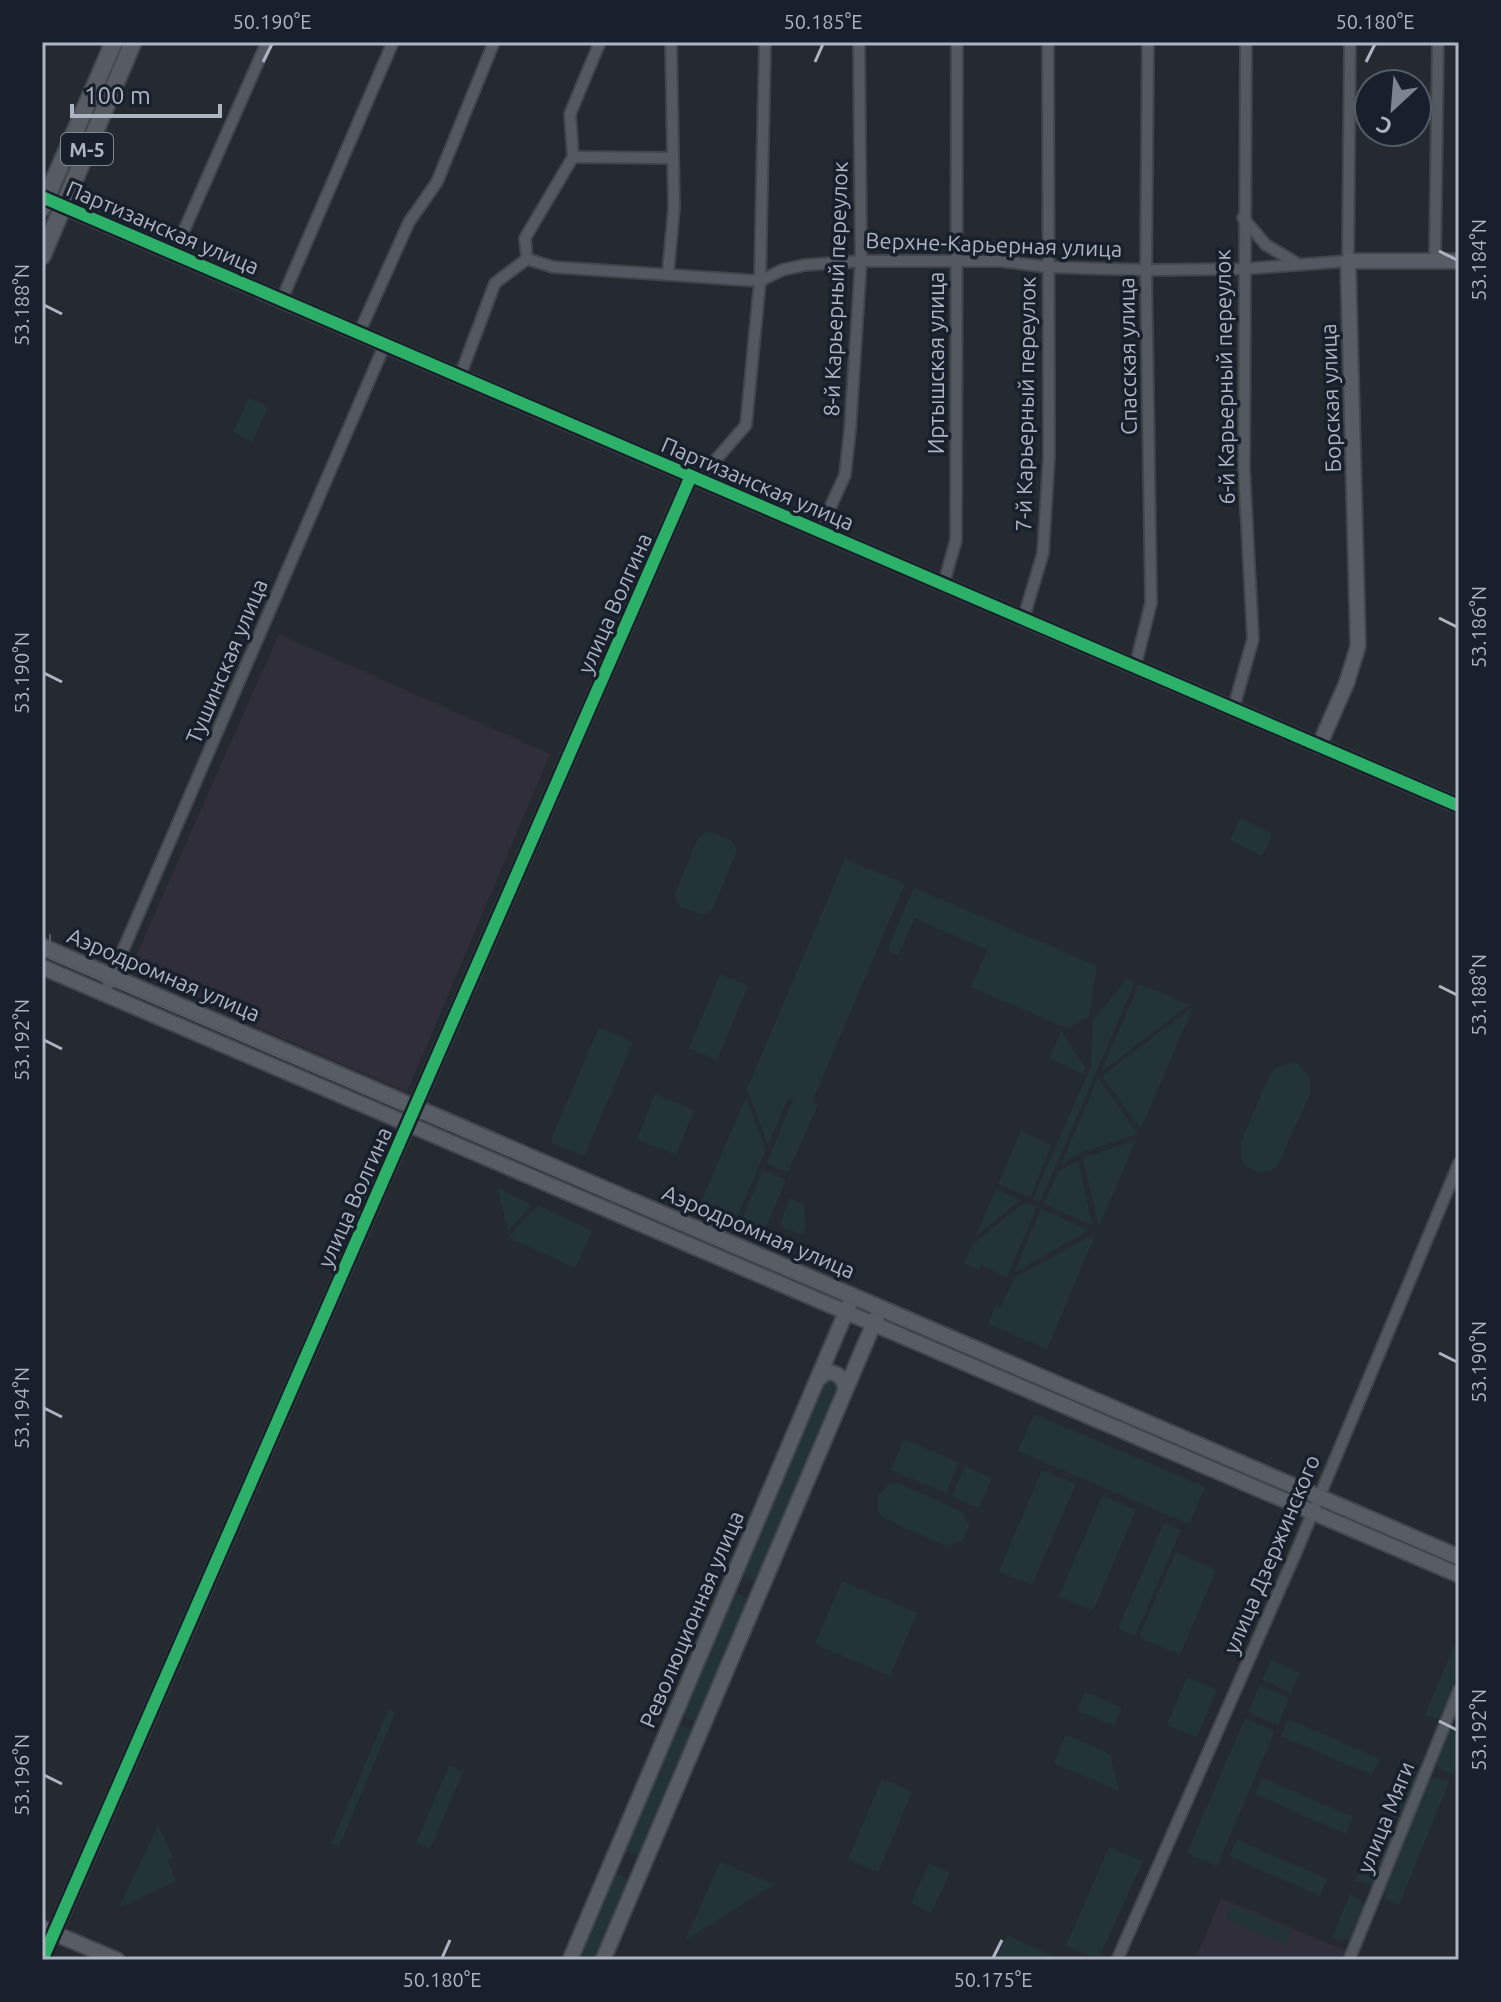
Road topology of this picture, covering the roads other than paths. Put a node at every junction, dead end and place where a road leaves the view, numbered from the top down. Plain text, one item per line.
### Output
1 (114, 42) edge
2 (133, 42) edge
3 (267, 42) edge
4 (393, 42) edge
5 (494, 42) edge
6 (600, 42) edge
7 (671, 42) edge
8 (765, 42) edge
9 (859, 42) edge
10 (957, 42) edge
11 (1048, 42) edge
12 (1148, 42) edge
13 (1246, 42) edge
14 (1350, 42) edge
15 (1438, 42) edge
16 (573, 157) junction
17 (673, 158) junction
18 (43, 201) edge
19 (63, 206) junction
20 (1243, 218) junction
21 (174, 253) junction
22 (42, 256) edge
23 (527, 259) junction
24 (1435, 259) junction
25 (861, 261) junction
26 (1348, 261) junction
27 (1459, 261) edge
28 (955, 263) junction
29 (1301, 264) junction
30 (1047, 267) junction
31 (1242, 269) junction
32 (1146, 270) junction
33 (668, 273) junction
34 (760, 281) junction
35 (282, 299) junction
36 (359, 333) junction
37 (385, 344) junction
38 (460, 376) junction
39 (695, 478) junction
40 (819, 532) junction
41 (943, 586) junction
42 (1023, 620) junction
43 (1135, 667) junction
44 (1233, 710) junction
45 (1319, 746) junction
46 (1459, 806) edge
47 (42, 946) edge
48 (42, 967) edge
49 (112, 976) junction
50 (104, 994) junction
51 (415, 1107) junction
52 (408, 1125) junction
53 (1459, 1163) edge
54 (853, 1296) junction
55 (881, 1308) junction
56 (846, 1313) junction
57 (874, 1325) junction
58 (818, 1379) junction
59 (846, 1389) junction
60 (1318, 1496) junction
61 (1312, 1512) junction
62 (1459, 1557) edge
63 (1459, 1575) edge
64 (1459, 1690) edge
65 (48, 1931) edge
66 (42, 1960) edge
67 (117, 1960) edge
68 (570, 1960) edge
69 (603, 1960) edge
70 (1117, 1960) edge
71 (1349, 1960) edge

1 - 18 main road, М-5
2 - 19 main road, М-5
3 - 21 street
4 - 35 street
5 - 36 street
6 - 16 street
7 - 17 street
8 - 34 street, улица Волгина
9 - 25 street, 8-й Карьерный переулок
10 - 28 street, Иртышская улица
11 - 30 street, 7-й Карьерный переулок
12 - 32 street, Спасская улица
13 - 20 street, 6-й Карьерный переулок
14 - 26 street, Борская улица
15 - 24 street
16 - 17 street
16 - 23 street
17 - 33 street
18 - 19 street, Партизанская улица
19 - 21 street, Партизанская улица
19 - 22 main road, М-5
20 - 29 street
20 - 31 street, 6-й Карьерный переулок
21 - 35 street, Партизанская улица
23 - 33 street, Верхне-Карьерная улица
23 - 38 street
24 - 26 street, Верхне-Карьерная улица
24 - 27 street, Верхне-Карьерная улица
25 - 28 street, Верхне-Карьерная улица
25 - 34 street, Верхне-Карьерная улица
25 - 40 street, 8-й Карьерный переулок
26 - 29 street, Верхне-Карьерная улица
26 - 45 street, Борская улица
28 - 30 street, Верхне-Карьерная улица
28 - 41 street, Иртышская улица
29 - 31 street, Верхне-Карьерная улица
30 - 32 street, Верхне-Карьерная улица
30 - 42 street, 7-й Карьерный переулок
31 - 32 street, Верхне-Карьерная улица
31 - 44 street, 6-й Карьерный переулок
32 - 43 street, Спасская улица
33 - 34 street, Верхне-Карьерная улица
34 - 39 street, улица Волгина
35 - 36 street, Партизанская улица
36 - 37 street, Партизанская улица
37 - 38 street, Партизанская улица
37 - 49 street, Тушинская улица
38 - 39 street, Партизанская улица
39 - 40 street, Партизанская улица
39 - 51 street, улица Волгина
40 - 41 street, Партизанская улица
41 - 42 street, Партизанская улица
42 - 43 street, Партизанская улица
43 - 44 street, Партизанская улица
44 - 45 street, Партизанская улица
45 - 46 street, Партизанская улица
47 - 49 street, Аэродромная улица
48 - 50 street, Аэродромная улица
49 - 50 street, Тушинская улица
49 - 51 street, Аэродромная улица
50 - 52 street, Аэродромная улица
51 - 52 street, улица Волгина
51 - 54 street, Аэродромная улица
52 - 56 street, Аэродромная улица
52 - 65 street, улица Волгина
53 - 60 street, улица Дзержинского
54 - 55 street, Аэродромная улица
54 - 56 street, Революционная улица
55 - 57 street
55 - 60 street, Аэродромная улица
56 - 57 street, Аэродромная улица
56 - 58 street, Революционная улица
57 - 59 street
57 - 61 street, Аэродромная улица
58 - 59 street
58 - 68 street, Революционная улица
59 - 69 street
60 - 61 street, улица Дзержинского
60 - 62 street, Аэродромная улица
61 - 63 street, Аэродромная улица
61 - 70 street, улица Дзержинского
64 - 71 street, улица Мяги
65 - 66 street
65 - 67 street

